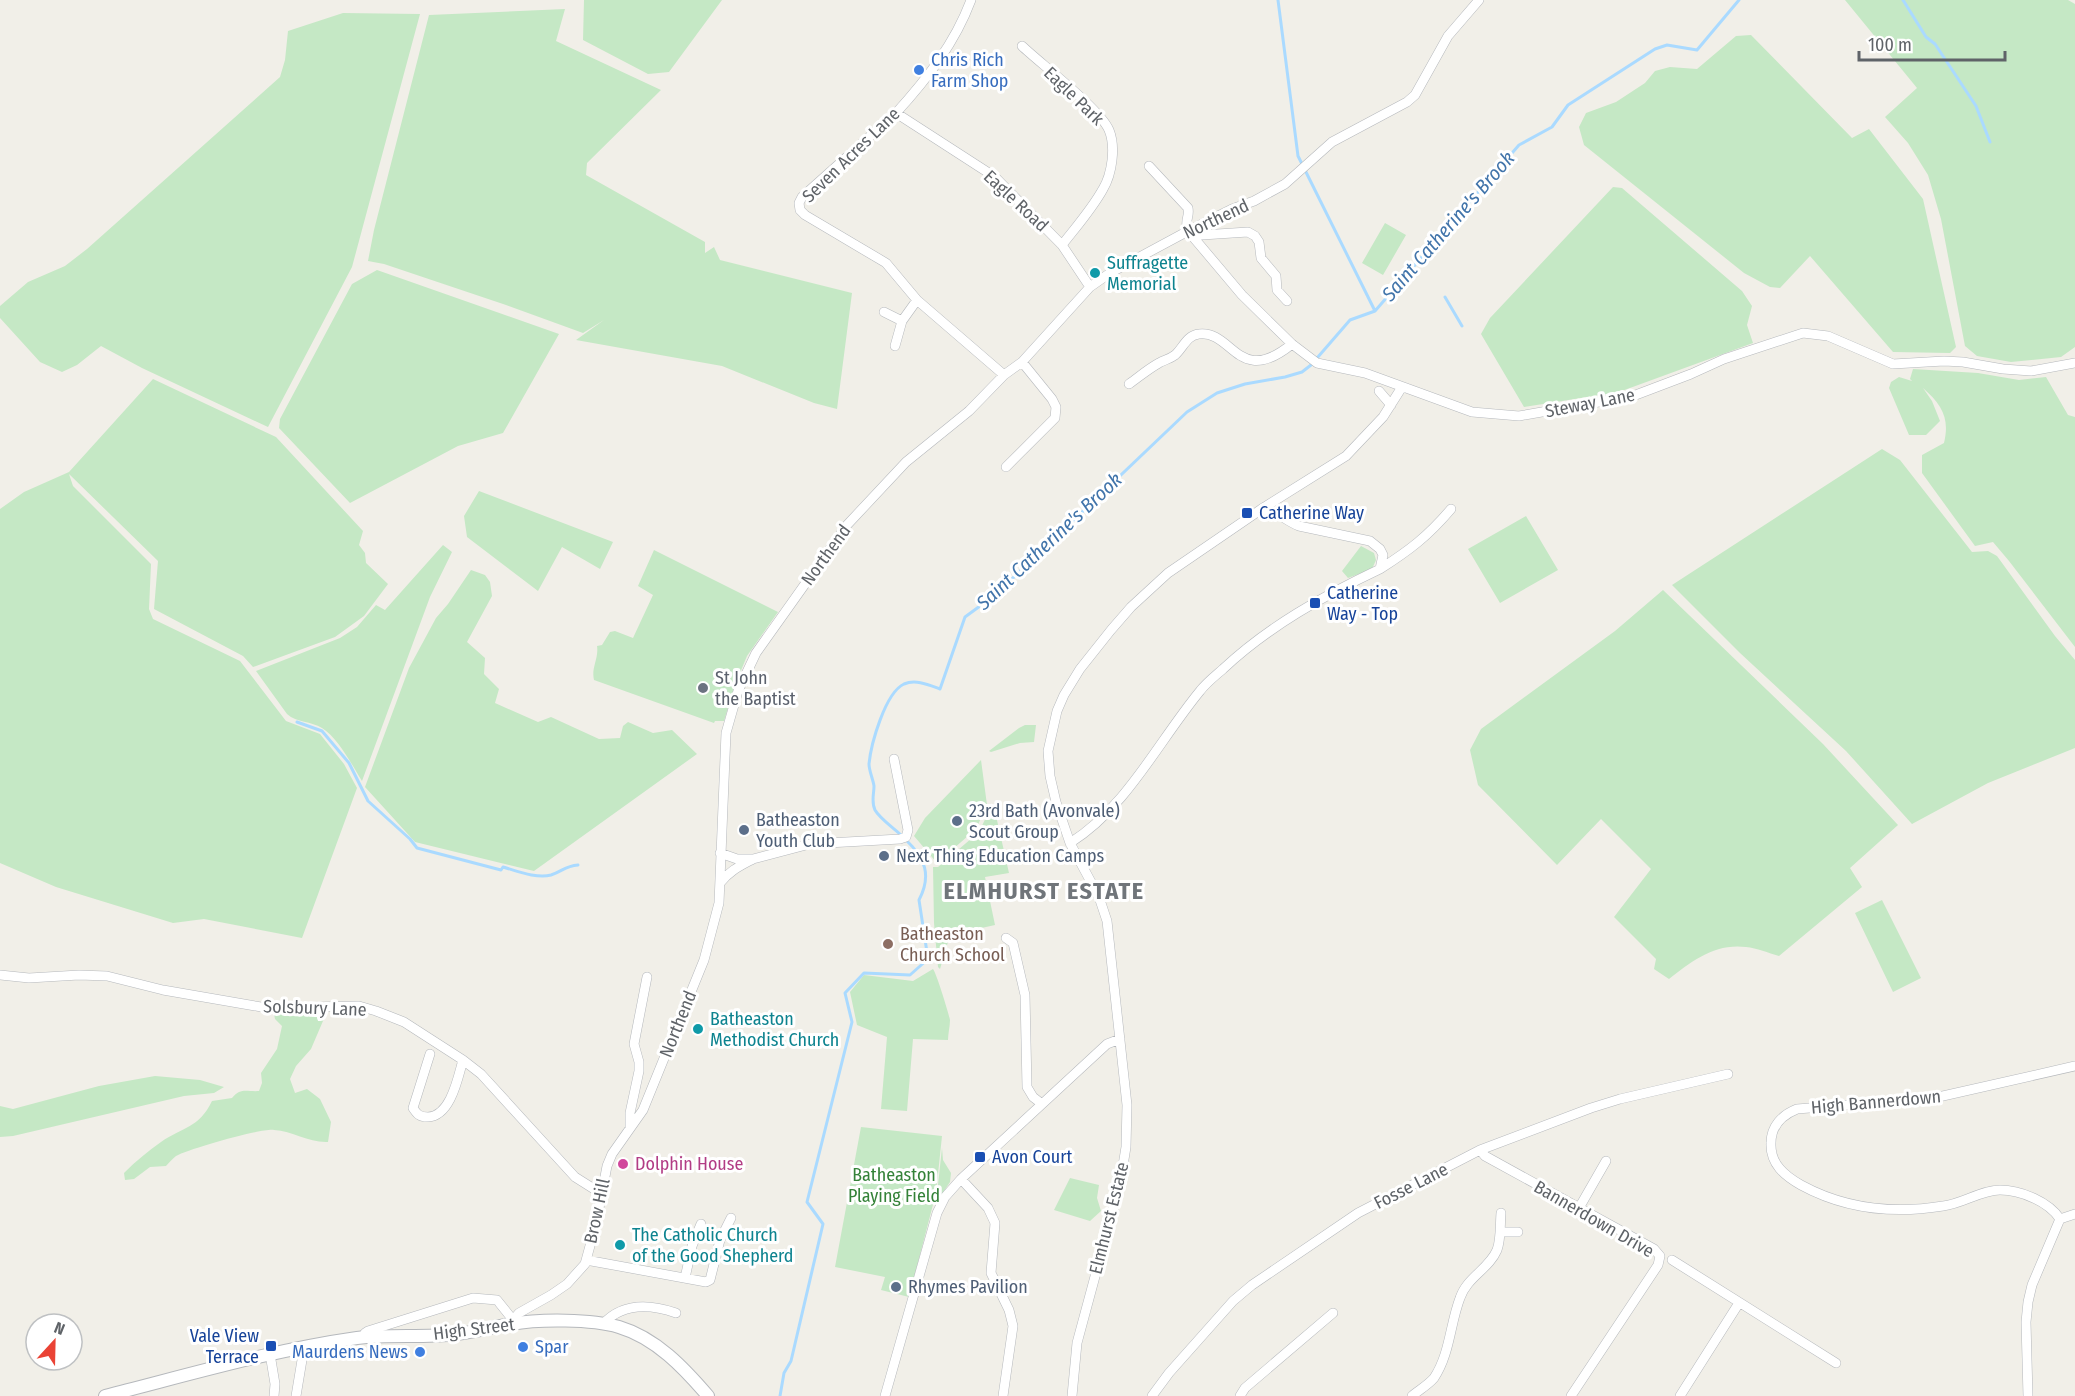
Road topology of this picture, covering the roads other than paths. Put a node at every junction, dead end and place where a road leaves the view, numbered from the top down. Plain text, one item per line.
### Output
1 (971, 0) edge
2 (1479, 0) edge
3 (1022, 46) dead end
4 (896, 113) junction
5 (1149, 166) dead end
6 (1188, 231) junction
7 (1062, 245) junction
8 (1090, 287) junction
9 (917, 300) junction
10 (1287, 301) dead end
11 (884, 312) dead end
12 (902, 321) junction
13 (1292, 344) junction
14 (895, 346) dead end
15 (1022, 362) junction
16 (2075, 363) edge
17 (1004, 375) junction
18 (1129, 384) dead end
19 (1402, 387) junction
20 (1379, 391) dead end
21 (1391, 405) junction
22 (1006, 467) dead end
23 (1263, 508) junction
24 (1451, 508) dead end
25 (1380, 569) junction
26 (894, 759) dead end
27 (1070, 843) junction
28 (720, 853) junction
29 (753, 859) junction
30 (720, 883) junction
31 (1006, 938) dead end
32 (0, 975) edge
33 (647, 977) dead end
34 (1120, 1039) junction
35 (430, 1054) dead end
36 (463, 1060) junction
37 (2075, 1066) edge
38 (1728, 1074) dead end
39 (1042, 1104) junction
40 (630, 1128) junction
41 (1480, 1150) junction
42 (1606, 1161) dead end
43 (961, 1179) junction
44 (602, 1188) junction
45 (1578, 1208) junction
46 (1501, 1213) dead end
47 (2075, 1214) edge
48 (731, 1218) dead end
49 (2060, 1219) junction
50 (700, 1224) dead end
51 (1500, 1232) junction
52 (1518, 1232) dead end
53 (1672, 1260) dead end
54 (586, 1262) junction
55 (685, 1278) junction
56 (1739, 1303) junction
57 (676, 1312) dead end
58 (1333, 1313) dead end
59 (513, 1322) junction
60 (603, 1324) junction
61 (366, 1337) junction
62 (304, 1348) junction
63 (270, 1354) junction
64 (1836, 1363) dead end
65 (105, 1396) edge
66 (274, 1396) edge
67 (296, 1396) edge
68 (708, 1396) edge
69 (885, 1396) edge
70 (1003, 1396) edge
71 (1072, 1396) edge
72 (1152, 1396) edge
73 (1240, 1396) edge
74 (1413, 1396) edge
75 (1571, 1396) edge
76 (1680, 1396) edge
77 (2028, 1396) edge

1 - 4 street, Seven Acres Lane
2 - 6 street, Northend
3 - 7 street, Eagle Park
4 - 7 street, Eagle Road
4 - 9 street, Seven Acres Lane
5 - 6 street
6 - 8 street, Northend
6 - 10 street
6 - 13 street, Steway Lane
7 - 8 street, Eagle Road
8 - 15 street, Northend
9 - 12 street
9 - 17 street, Seven Acres Lane
11 - 12 street
12 - 14 street
13 - 18 street
13 - 19 street, Steway Lane
15 - 17 street, Northend
15 - 22 street
16 - 19 street, Steway Lane
17 - 28 street, Northend
19 - 21 street
20 - 21 street
21 - 23 street
23 - 25 street
23 - 27 street
24 - 25 street
25 - 27 street
26 - 29 street
27 - 34 street, Elmhurst Estate
28 - 29 street
28 - 30 street, Northend
29 - 30 street
30 - 40 street, Northend
31 - 39 street
32 - 36 street, Solsbury Lane
33 - 40 street
34 - 39 street
34 - 71 street, Elmhurst Estate
35 - 36 street
36 - 44 street, Solsbury Lane
37 - 49 street, High Bannerdown
38 - 41 street, Fosse Lane
39 - 43 street
40 - 44 street, Brow Hill
41 - 45 street, Bannerdown Drive
41 - 72 street, Fosse Lane
42 - 45 street
43 - 69 street
43 - 70 street
44 - 54 street, Brow Hill
45 - 75 street, Bannerdown Drive
46 - 51 street
47 - 49 street
48 - 55 street
49 - 77 street
50 - 55 street
51 - 52 street
51 - 74 street
53 - 56 street
54 - 55 street
54 - 59 street
56 - 64 street
56 - 76 street
57 - 60 street
58 - 73 street
59 - 60 street, High Street
59 - 61 street, High Street
59 - 61 street
60 - 68 street, High Street
61 - 62 street, High Street
62 - 63 street, High Street
62 - 67 street
63 - 65 street, High Street
63 - 66 street

